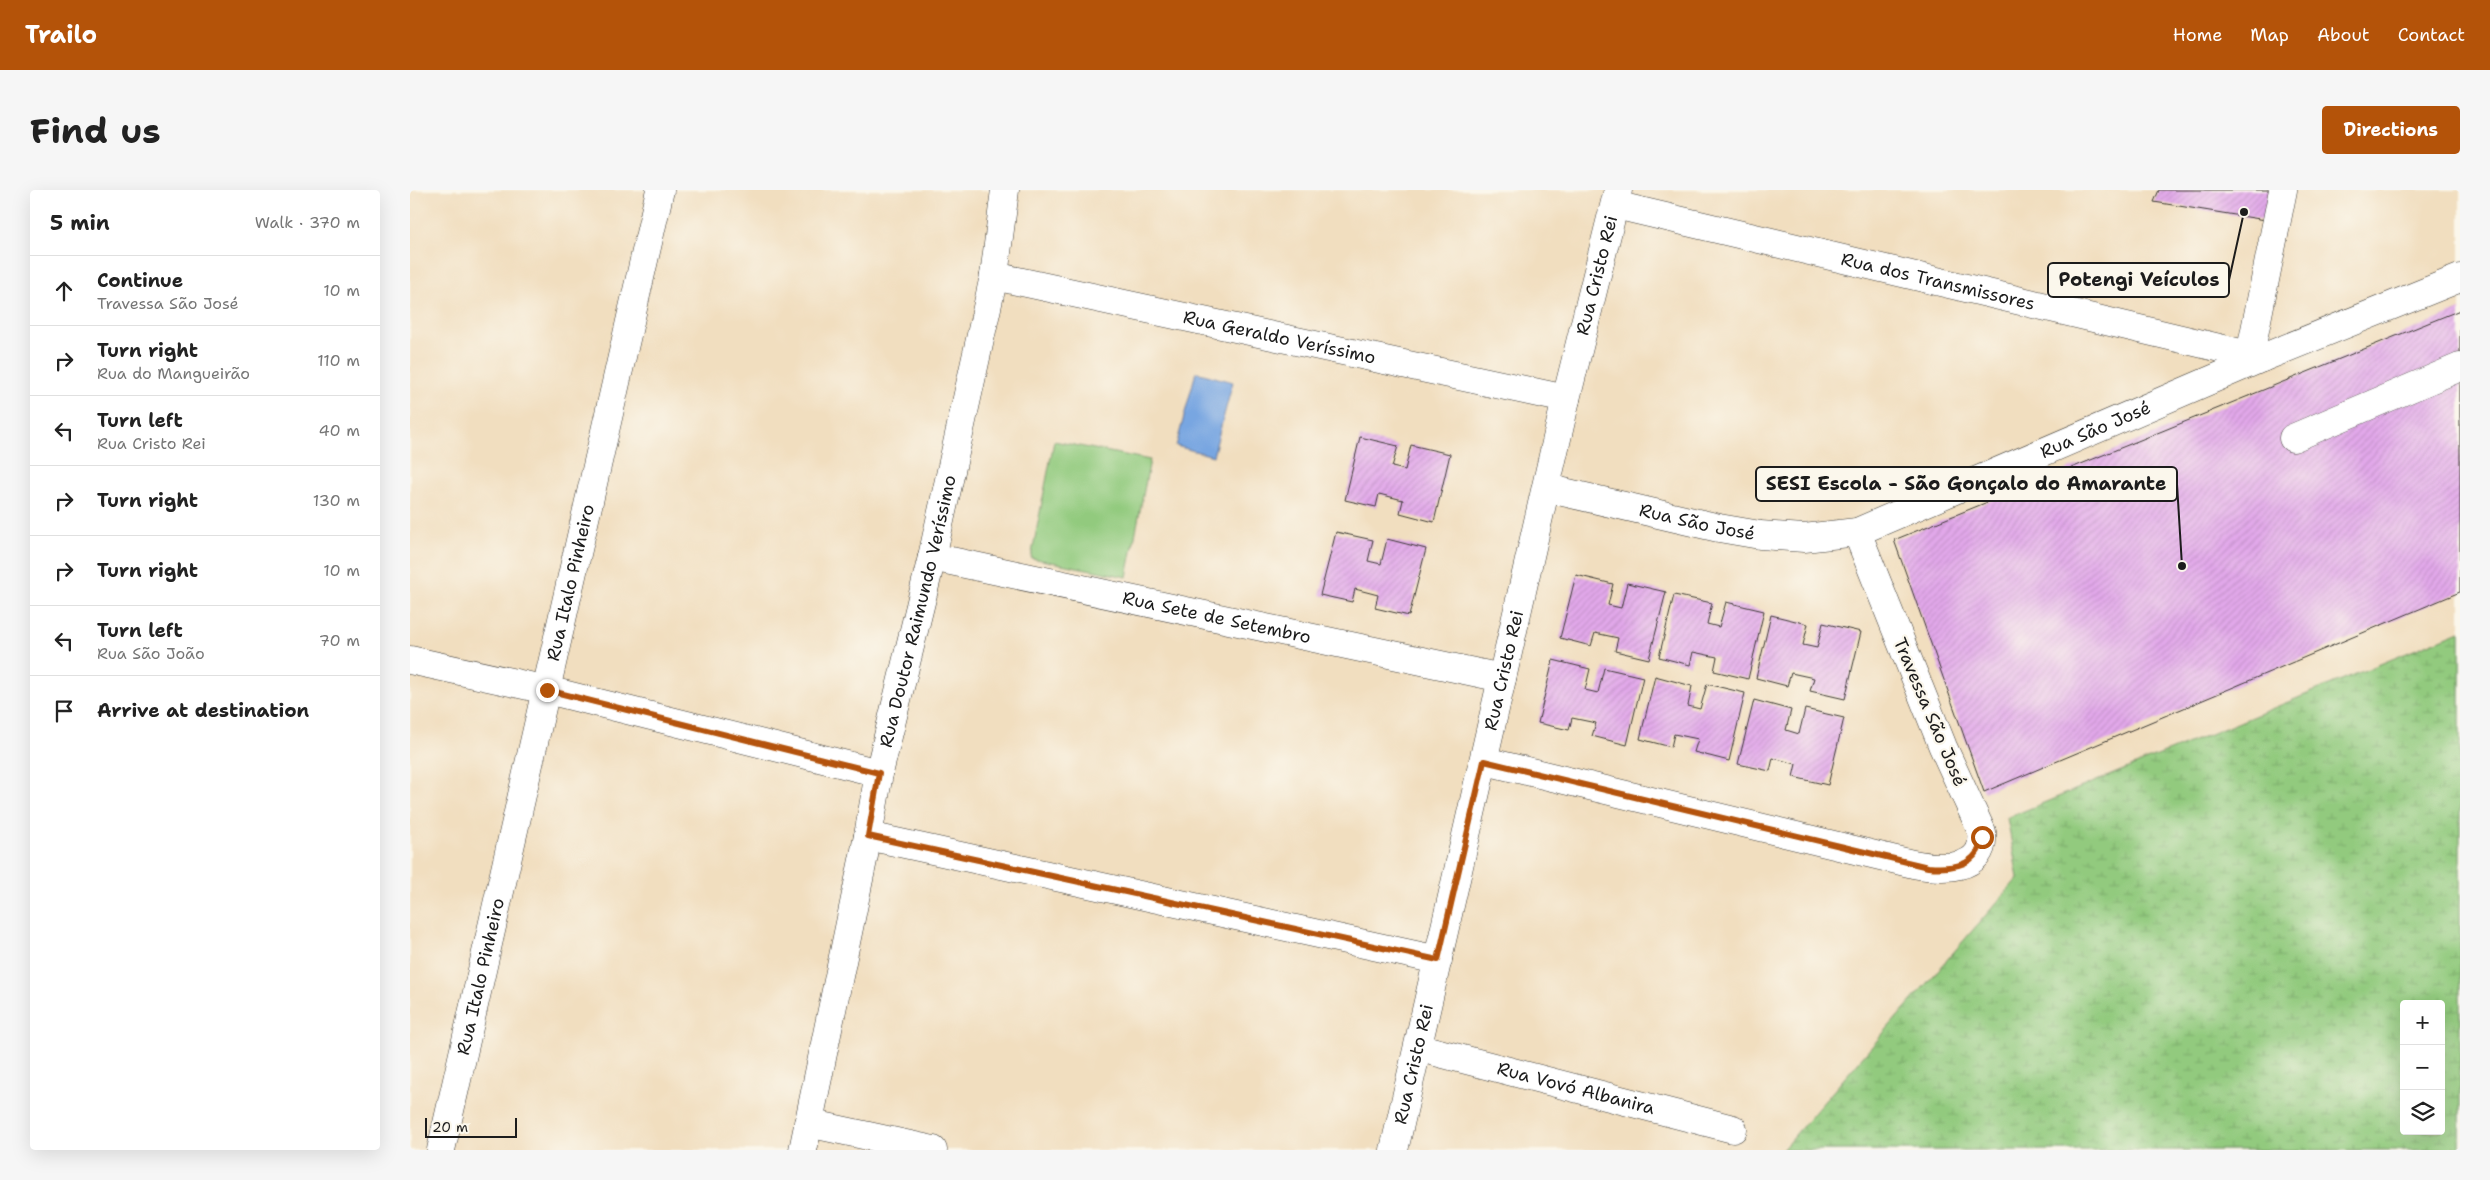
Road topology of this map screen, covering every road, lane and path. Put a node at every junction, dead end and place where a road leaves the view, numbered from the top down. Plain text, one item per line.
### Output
1 (660, 190) edge
2 (1005, 190) edge
3 (2283, 190) edge
4 (1617, 198) edge
5 (994, 276) junction
6 (2460, 278) edge
7 (2256, 357) junction
8 (2460, 366) edge
9 (1566, 399) junction
10 (2293, 438) dead end
11 (1546, 488) junction
12 (1856, 532) junction
13 (932, 557) junction
14 (410, 660) edge
15 (1502, 678) junction
16 (547, 690) junction
17 (1484, 761) junction
18 (879, 773) junction
19 (868, 836) junction
20 (1438, 960) junction
21 (1420, 1048) junction
22 (808, 1123) junction
23 (1733, 1130) dead end
24 (441, 1150) edge
25 (803, 1150) edge
26 (933, 1150) edge
27 (1394, 1150) edge

1 - 16 street, Rua Italo Pinheiro
2 - 5 street, Rua Doutor Raimundo Veríssimo
3 - 7 street
4 - 7 street, Rua dos Transmissores
4 - 9 street, Rua Cristo Rei
5 - 9 street, Rua Geraldo Veríssimo
5 - 13 street, Rua Doutor Raimundo Veríssimo
6 - 7 street, Rua São José
7 - 12 street, Rua São José
8 - 10 street
9 - 11 street, Rua Cristo Rei
11 - 12 street, Rua São José
11 - 15 street, Rua Cristo Rei
12 - 17 street, Travessa São José
13 - 15 street, Rua Sete de Setembro
13 - 18 street, Rua Doutor Raimundo Veríssimo
14 - 16 street
15 - 17 street, Rua Cristo Rei
16 - 18 street
16 - 24 street, Rua Italo Pinheiro
17 - 20 street, Rua Cristo Rei
18 - 19 street, Rua Doutor Raimundo Veríssimo
19 - 20 street
19 - 22 street, Rua Doutor Raimundo Veríssimo
20 - 21 street, Rua Cristo Rei
21 - 23 street, Rua Vovó Albanira
21 - 27 street, Rua Cristo Rei
22 - 25 street, Rua Doutor Raimundo Veríssimo
22 - 26 street

